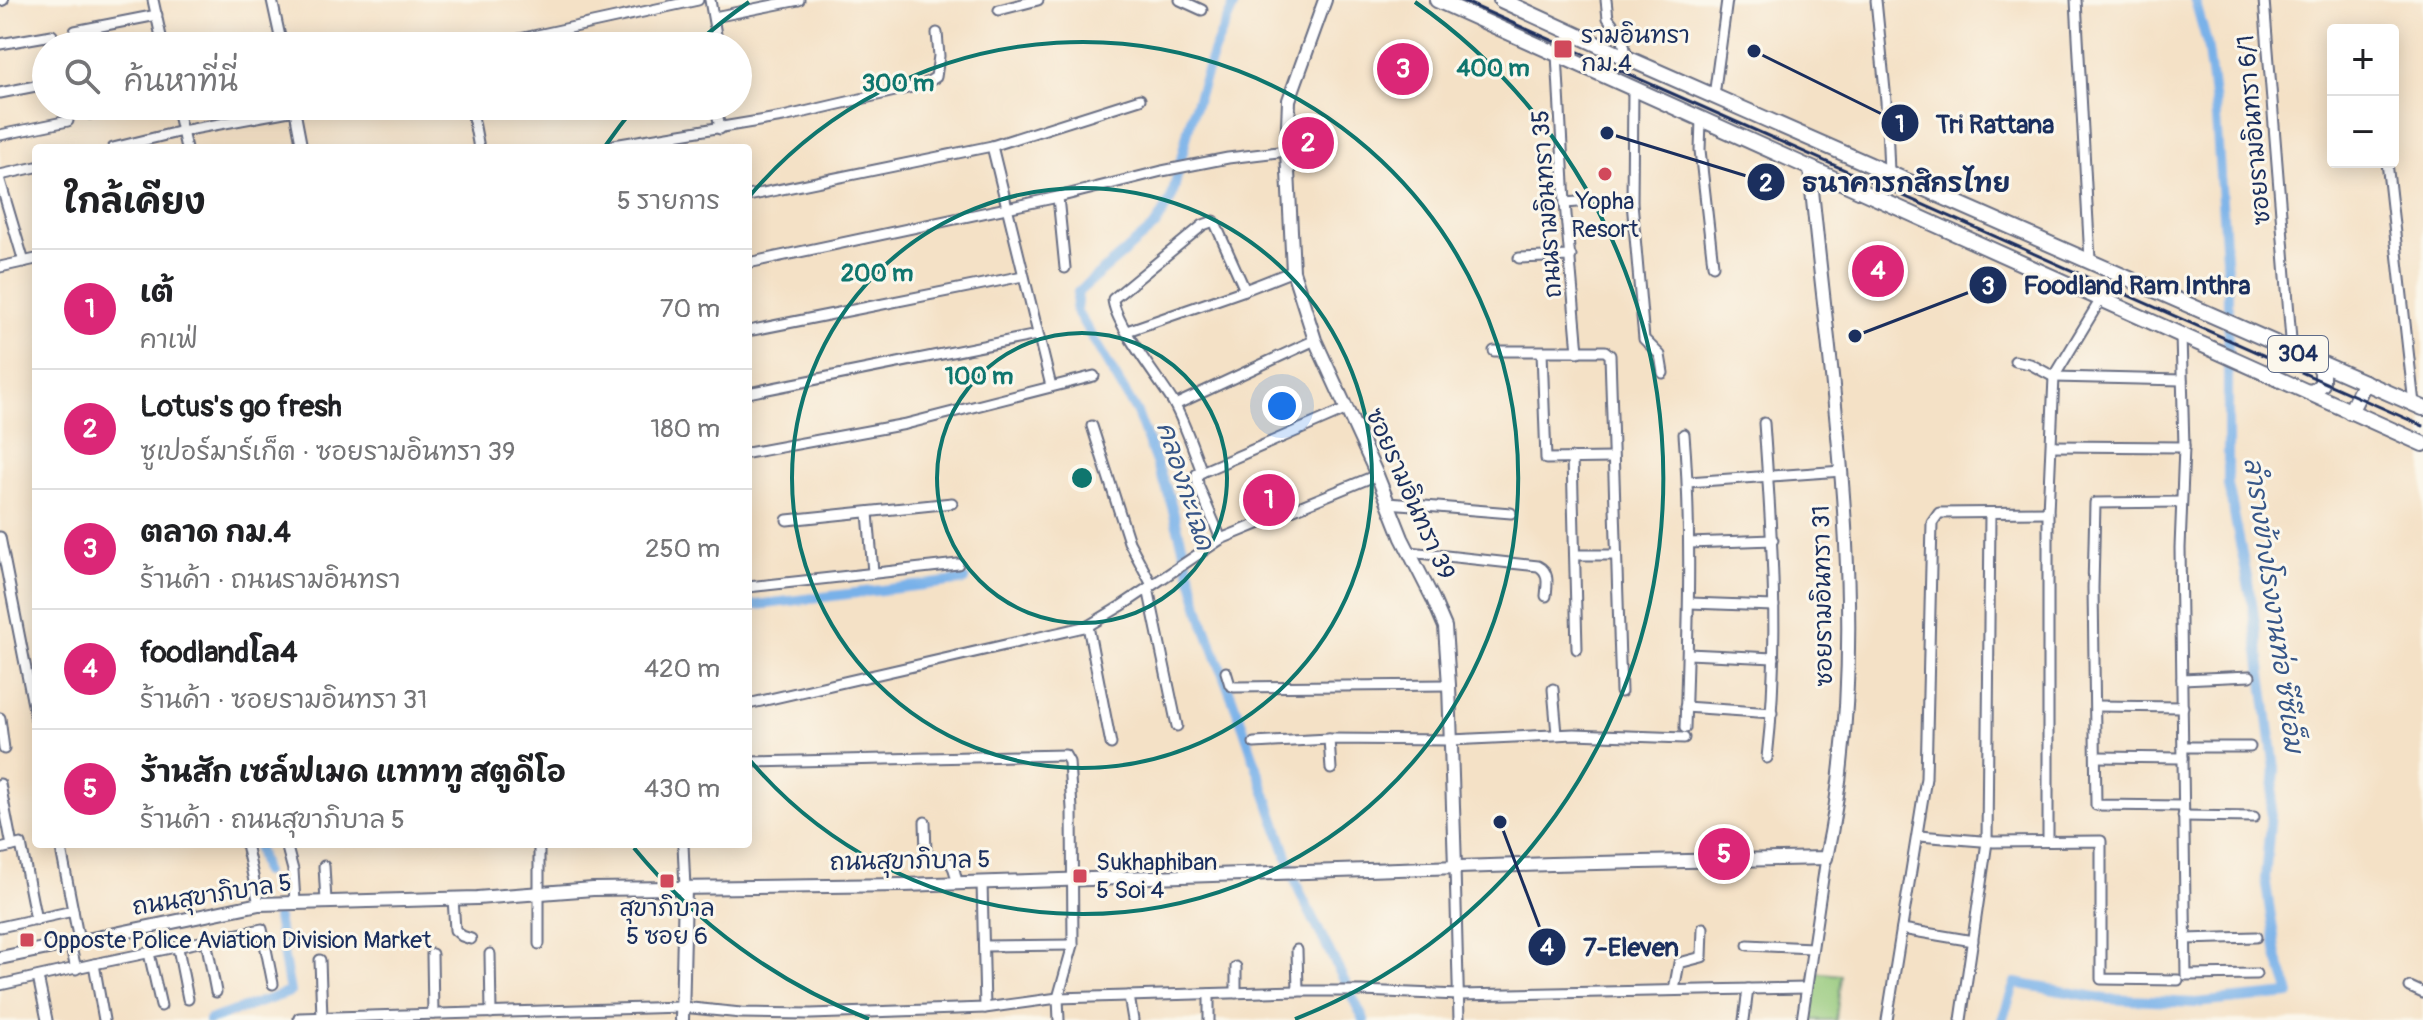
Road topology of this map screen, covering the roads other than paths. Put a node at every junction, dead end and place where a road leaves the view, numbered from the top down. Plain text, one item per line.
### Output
1 (153, 0) edge
2 (272, 0) edge
3 (698, 0) edge
4 (710, 0) edge
5 (799, 0) edge
6 (1038, 0) edge
7 (1180, 0) edge
8 (1325, 0) edge
9 (1437, 0) edge
10 (1501, 0) edge
11 (1606, 0) edge
12 (1727, 0) edge
13 (1876, 0) edge
14 (2076, 0) edge
15 (2264, 0) edge
16 (999, 10) dead end
17 (1202, 10) dead end
18 (157, 15) junction
19 (714, 17) junction
20 (75, 31) dead end
21 (160, 32) edge
22 (279, 32) edge
23 (551, 32) edge
24 (716, 32) edge
25 (937, 33) dead end
26 (32, 38) edge
27 (0, 44) edge
28 (1557, 54) junction
29 (1627, 58) junction
30 (32, 87) edge
31 (1633, 89) junction
32 (0, 93) edge
33 (1714, 96) junction
34 (1140, 99) dead end
35 (1701, 119) junction
36 (179, 120) edge
37 (236, 120) edge
38 (296, 120) edge
39 (474, 120) edge
40 (718, 120) edge
41 (68, 121) dead end
42 (720, 129) junction
43 (182, 131) junction
44 (0, 135) edge
45 (129, 144) edge
46 (185, 144) edge
47 (301, 144) edge
48 (478, 144) edge
49 (621, 144) edge
50 (992, 146) junction
51 (1287, 151) junction
52 (32, 168) edge
53 (2388, 168) edge
54 (1810, 169) junction
55 (1889, 172) junction
56 (0, 178) edge
57 (752, 195) edge
58 (1058, 197) junction
59 (1591, 201) dead end
60 (1565, 203) junction
61 (1006, 209) junction
62 (1571, 256) junction
63 (1519, 258) dead end
64 (32, 260) edge
65 (2090, 260) junction
66 (24, 262) junction
67 (752, 262) edge
68 (1713, 265) dead end
69 (0, 267) edge
70 (1065, 268) dead end
71 (1293, 271) junction
72 (1023, 276) junction
73 (1245, 290) junction
74 (2101, 299) junction
75 (752, 330) edge
76 (1127, 331) junction
77 (1037, 335) junction
78 (2181, 335) junction
79 (1315, 340) junction
80 (1494, 351) dead end
81 (1542, 352) junction
82 (1578, 352) junction
83 (2292, 352) junction
84 (2015, 361) dead end
85 (2317, 362) junction
86 (1663, 373) dead end
87 (1094, 376) dead end
88 (2054, 377) junction
89 (2182, 380) junction
90 (2365, 382) junction
91 (1051, 386) junction
92 (752, 392) edge
93 (2308, 392) junction
94 (1175, 405) junction
95 (2418, 406) edge
96 (1347, 409) junction
97 (2350, 412) junction
98 (1764, 423) dead end
99 (1092, 426) dead end
100 (1684, 434) dead end
101 (2423, 444) edge
102 (2052, 446) junction
103 (2184, 447) junction
104 (752, 452) edge
105 (1572, 458) junction
106 (1612, 458) junction
107 (1842, 471) junction
108 (1202, 472) junction
109 (1377, 475) junction
110 (1768, 476) junction
111 (1688, 482) junction
112 (2181, 502) junction
113 (952, 503) dead end
114 (1388, 503) junction
115 (2048, 512) junction
116 (868, 513) junction
117 (1511, 513) dead end
118 (1990, 513) junction
119 (787, 520) dead end
120 (0, 537) edge
121 (1221, 539) junction
122 (1773, 540) junction
123 (1689, 543) junction
124 (1410, 552) junction
125 (1575, 555) junction
126 (1615, 555) junction
127 (958, 564) dead end
128 (873, 572) junction
129 (1150, 586) junction
130 (752, 587) edge
131 (1546, 596) dead end
132 (1690, 603) junction
133 (1774, 606) junction
134 (1088, 626) junction
135 (1577, 649) dead end
136 (1688, 654) junction
137 (1774, 658) junction
138 (1226, 672) dead end
139 (2250, 676) dead end
140 (2182, 679) junction
141 (1449, 685) junction
142 (1553, 689) dead end
143 (1621, 692) dead end
144 (32, 700) edge
145 (752, 703) edge
146 (2096, 706) junction
147 (1685, 707) junction
148 (2183, 707) junction
149 (1772, 713) junction
150 (0, 718) edge
151 (1177, 726) dead end
152 (2, 733) edge
153 (1557, 734) junction
154 (1329, 739) junction
155 (1451, 740) junction
156 (1254, 743) dead end
157 (1111, 744) dead end
158 (2250, 747) dead end
159 (4, 749) dead end
160 (2183, 752) junction
161 (2096, 757) junction
162 (1767, 758) dead end
163 (752, 762) edge
164 (1331, 769) dead end
165 (0, 784) edge
166 (2183, 811) junction
167 (2254, 817) dead end
168 (925, 822) dead end
169 (1919, 836) junction
170 (2048, 841) junction
171 (1987, 842) junction
172 (12, 846) junction
173 (61, 848) edge
174 (247, 848) edge
175 (287, 848) edge
176 (539, 848) edge
177 (683, 848) edge
178 (0, 849) edge
179 (1826, 858) junction
180 (324, 866) dead end
181 (1455, 867) junction
182 (1074, 881) junction
183 (982, 882) junction
184 (957, 883) junction
185 (685, 888) junction
186 (538, 892) junction
187 (453, 898) junction
188 (326, 901) junction
189 (295, 902) junction
190 (259, 904) junction
191 (73, 911) junction
192 (36, 920) junction
193 (0, 927) edge
194 (1703, 928) dead end
195 (1902, 929) junction
196 (2256, 937) dead end
197 (471, 939) dead end
198 (2185, 939) junction
199 (206, 940) junction
200 (1973, 941) junction
201 (75, 942) junction
202 (539, 944) dead end
203 (1073, 945) junction
204 (1748, 945) dead end
205 (984, 946) junction
206 (178, 948) junction
207 (1812, 948) junction
208 (1297, 950) dead end
209 (149, 953) junction
210 (432, 954) dead end
211 (490, 954) dead end
212 (0, 958) edge
213 (320, 960) dead end
214 (94, 964) junction
215 (1236, 967) dead end
216 (76, 969) junction
217 (2256, 974) dead end
218 (38, 977) junction
219 (2178, 980) dead end
220 (273, 984) dead end
221 (0, 985) edge
222 (2410, 987) dead end
223 (1806, 988) junction
224 (1748, 989) junction
225 (1674, 990) junction
226 (1298, 991) junction
227 (216, 992) dead end
228 (1236, 993) junction
229 (2423, 993) edge
230 (1209, 994) junction
231 (1459, 995) junction
232 (1129, 996) junction
233 (1058, 998) junction
234 (188, 999) dead end
235 (161, 1006) dead end
236 (985, 1008) junction
237 (491, 1013) junction
238 (433, 1014) junction
239 (682, 1014) edge
240 (464, 1017) edge
241 (299, 1018) dead end
242 (322, 1018) junction
243 (404, 1018) edge
244 (47, 1020) edge
245 (104, 1020) edge
246 (1059, 1020) edge
247 (1133, 1020) edge
248 (1209, 1020) edge
249 (1459, 1020) edge
250 (1744, 1020) edge
251 (1802, 1020) edge
252 (1887, 1020) edge
253 (1961, 1020) edge

1 - 18 street
2 - 22 street
3 - 23 street
4 - 19 street
5 - 19 street
6 - 16 street
7 - 17 street
8 - 51 street, ซอยรามอินทรา 39
9 - 28 main road, 304
10 - 29 main road, 304
11 - 29 street
12 - 33 street
13 - 55 street
14 - 65 street
15 - 83 street, ซอยรามอินทรา 6/1
18 - 20 street
18 - 21 street
19 - 24 street
25 - 42 street
26 - 27 street
28 - 31 main road, 304
28 - 60 street, ถนนรามอินทรา 35
29 - 33 main road, 304
30 - 32 street
31 - 35 main road, 304
31 - 86 street
33 - 55 main road, 304
34 - 50 street
35 - 54 main road, 304
35 - 68 street
36 - 43 street
37 - 43 street
38 - 47 street
39 - 48 street
40 - 42 street
41 - 44 street
42 - 49 street
43 - 45 street
43 - 46 street
50 - 57 street
50 - 61 street
51 - 58 street
51 - 71 street, ซอยรามอินทรา 39
52 - 56 street
53 - 95 street
54 - 74 main road, 304
54 - 107 street, ซอยรามอินทรา 31
55 - 65 main road, 304
56 - 66 street
58 - 61 street
58 - 70 street
59 - 60 street
60 - 62 street, ถนนรามอินทรา 35
61 - 67 street
61 - 72 street
62 - 63 street
62 - 82 street, ถนนรามอินทรา 35
64 - 66 street
65 - 83 main road, 304
66 - 69 street
71 - 73 street
71 - 79 street, ซอยรามอินทรา 39
72 - 75 street
72 - 77 street
73 - 76 street
73 - 76 street
74 - 78 main road, 304
74 - 88 street
76 - 94 street
77 - 91 street
77 - 92 street
78 - 89 street
78 - 93 main road, 304
79 - 94 street
79 - 96 street, ซอยรามอินทรา 39
80 - 81 street
81 - 82 street
81 - 105 street
82 - 106 street
83 - 85 main road, 304
84 - 88 street
85 - 90 main road, 304
85 - 93 main road
87 - 91 street
88 - 89 street
88 - 102 street
89 - 103 street
90 - 95 main road, 304
90 - 97 main road
91 - 104 street
93 - 97 main road, 304
94 - 108 street
96 - 108 street
96 - 109 street, ซอยรามอินทรา 39
97 - 101 main road, 304
98 - 110 street
99 - 129 street
100 - 111 street
102 - 103 street
102 - 115 street
103 - 112 street
105 - 106 street
105 - 125 street
106 - 126 street
107 - 110 street
107 - 179 street, ซอยรามอินทรา 31
108 - 121 street
109 - 114 street, ซอยรามอินทรา 39
109 - 121 street
110 - 111 street
110 - 122 street
111 - 123 street
112 - 140 street
112 - 146 street
113 - 116 street
114 - 117 street
114 - 124 street, ซอยรามอินทรา 39
115 - 118 street
115 - 170 street
116 - 119 street
116 - 128 street
118 - 169 street
118 - 171 street
120 - 144 street
121 - 129 street
122 - 123 street
122 - 133 street
123 - 132 street
124 - 131 street
124 - 141 street, ซอยรามอินทรา 39
125 - 126 street
125 - 135 street
126 - 143 street
127 - 128 street
128 - 130 street
129 - 134 street
129 - 151 street
132 - 133 street
132 - 136 street
133 - 137 street
134 - 145 street
134 - 157 street
136 - 137 street
136 - 147 street
137 - 149 street
138 - 141 street
139 - 140 street
140 - 148 street
141 - 155 street, ซอยรามอินทรา 39
142 - 153 street
146 - 148 street
146 - 161 street
147 - 149 street
147 - 153 street
148 - 160 street
149 - 162 street
150 - 152 street
152 - 159 street
153 - 155 street
154 - 155 street
154 - 156 street
154 - 164 street
155 - 181 street, ซอยรามอินทรา 39
158 - 160 street
160 - 161 street
160 - 166 street
161 - 166 street
163 - 182 street
165 - 172 street
166 - 167 street
166 - 198 street
168 - 184 street
169 - 171 street
169 - 195 street
170 - 171 street
170 - 219 street
171 - 200 street
172 - 178 street
172 - 192 street
173 - 191 street
174 - 190 street
175 - 189 street
176 - 186 street
177 - 185 street
179 - 181 street, ถนนสุขาภิบาล 5
179 - 207 street, ซอยรามอินทรา 31
180 - 188 street
181 - 182 street, ถนนสุขาภิบาล 5
181 - 231 street, ซอยรามอินทรา 39
182 - 183 street, ถนนสุขาภิบาล 5
182 - 203 street
183 - 184 street, ถนนสุขาภิบาล 5
183 - 205 street
184 - 185 street, ถนนสุขาภิบาล 5
185 - 186 street, ถนนสุขาภิบาล 5
185 - 239 street
186 - 187 street, ถนนสุขาภิบาล 5
186 - 202 street
187 - 188 street, ถนนสุขาภิบาล 5
187 - 197 street
188 - 189 street, ถนนสุขาภิบาล 5
189 - 190 street, ถนนสุขาภิบาล 5
190 - 201 street, ถนนสุขาภิบาล 5
191 - 192 street
191 - 201 street
192 - 193 street
194 - 225 street
195 - 200 street
195 - 252 street
196 - 198 street
198 - 217 street
199 - 206 street
199 - 220 street
199 - 227 street
200 - 253 street
201 - 212 street, ถนนสุขาภิบาล 5
201 - 216 street
203 - 205 street
203 - 233 street
204 - 207 street
205 - 236 street
206 - 209 street
206 - 234 street
207 - 223 street, ซอยรามอินทรา 31
208 - 226 street
209 - 214 street
209 - 235 street
210 - 238 street
211 - 237 street
213 - 242 street
214 - 216 street
214 - 245 street
215 - 228 street
216 - 218 street
218 - 221 street
218 - 244 street
222 - 229 street
223 - 224 street
223 - 251 street, ซอยรามอินทรา 31
224 - 225 street
224 - 250 street
225 - 231 street
226 - 228 street
226 - 231 street
228 - 230 street
230 - 232 street
230 - 248 street
231 - 249 street, ซอยรามอินทรา 39
232 - 233 street
232 - 247 street
233 - 236 street
233 - 246 street
236 - 239 street
237 - 239 street
237 - 240 street
238 - 240 street
238 - 243 street
241 - 242 street
242 - 243 street

